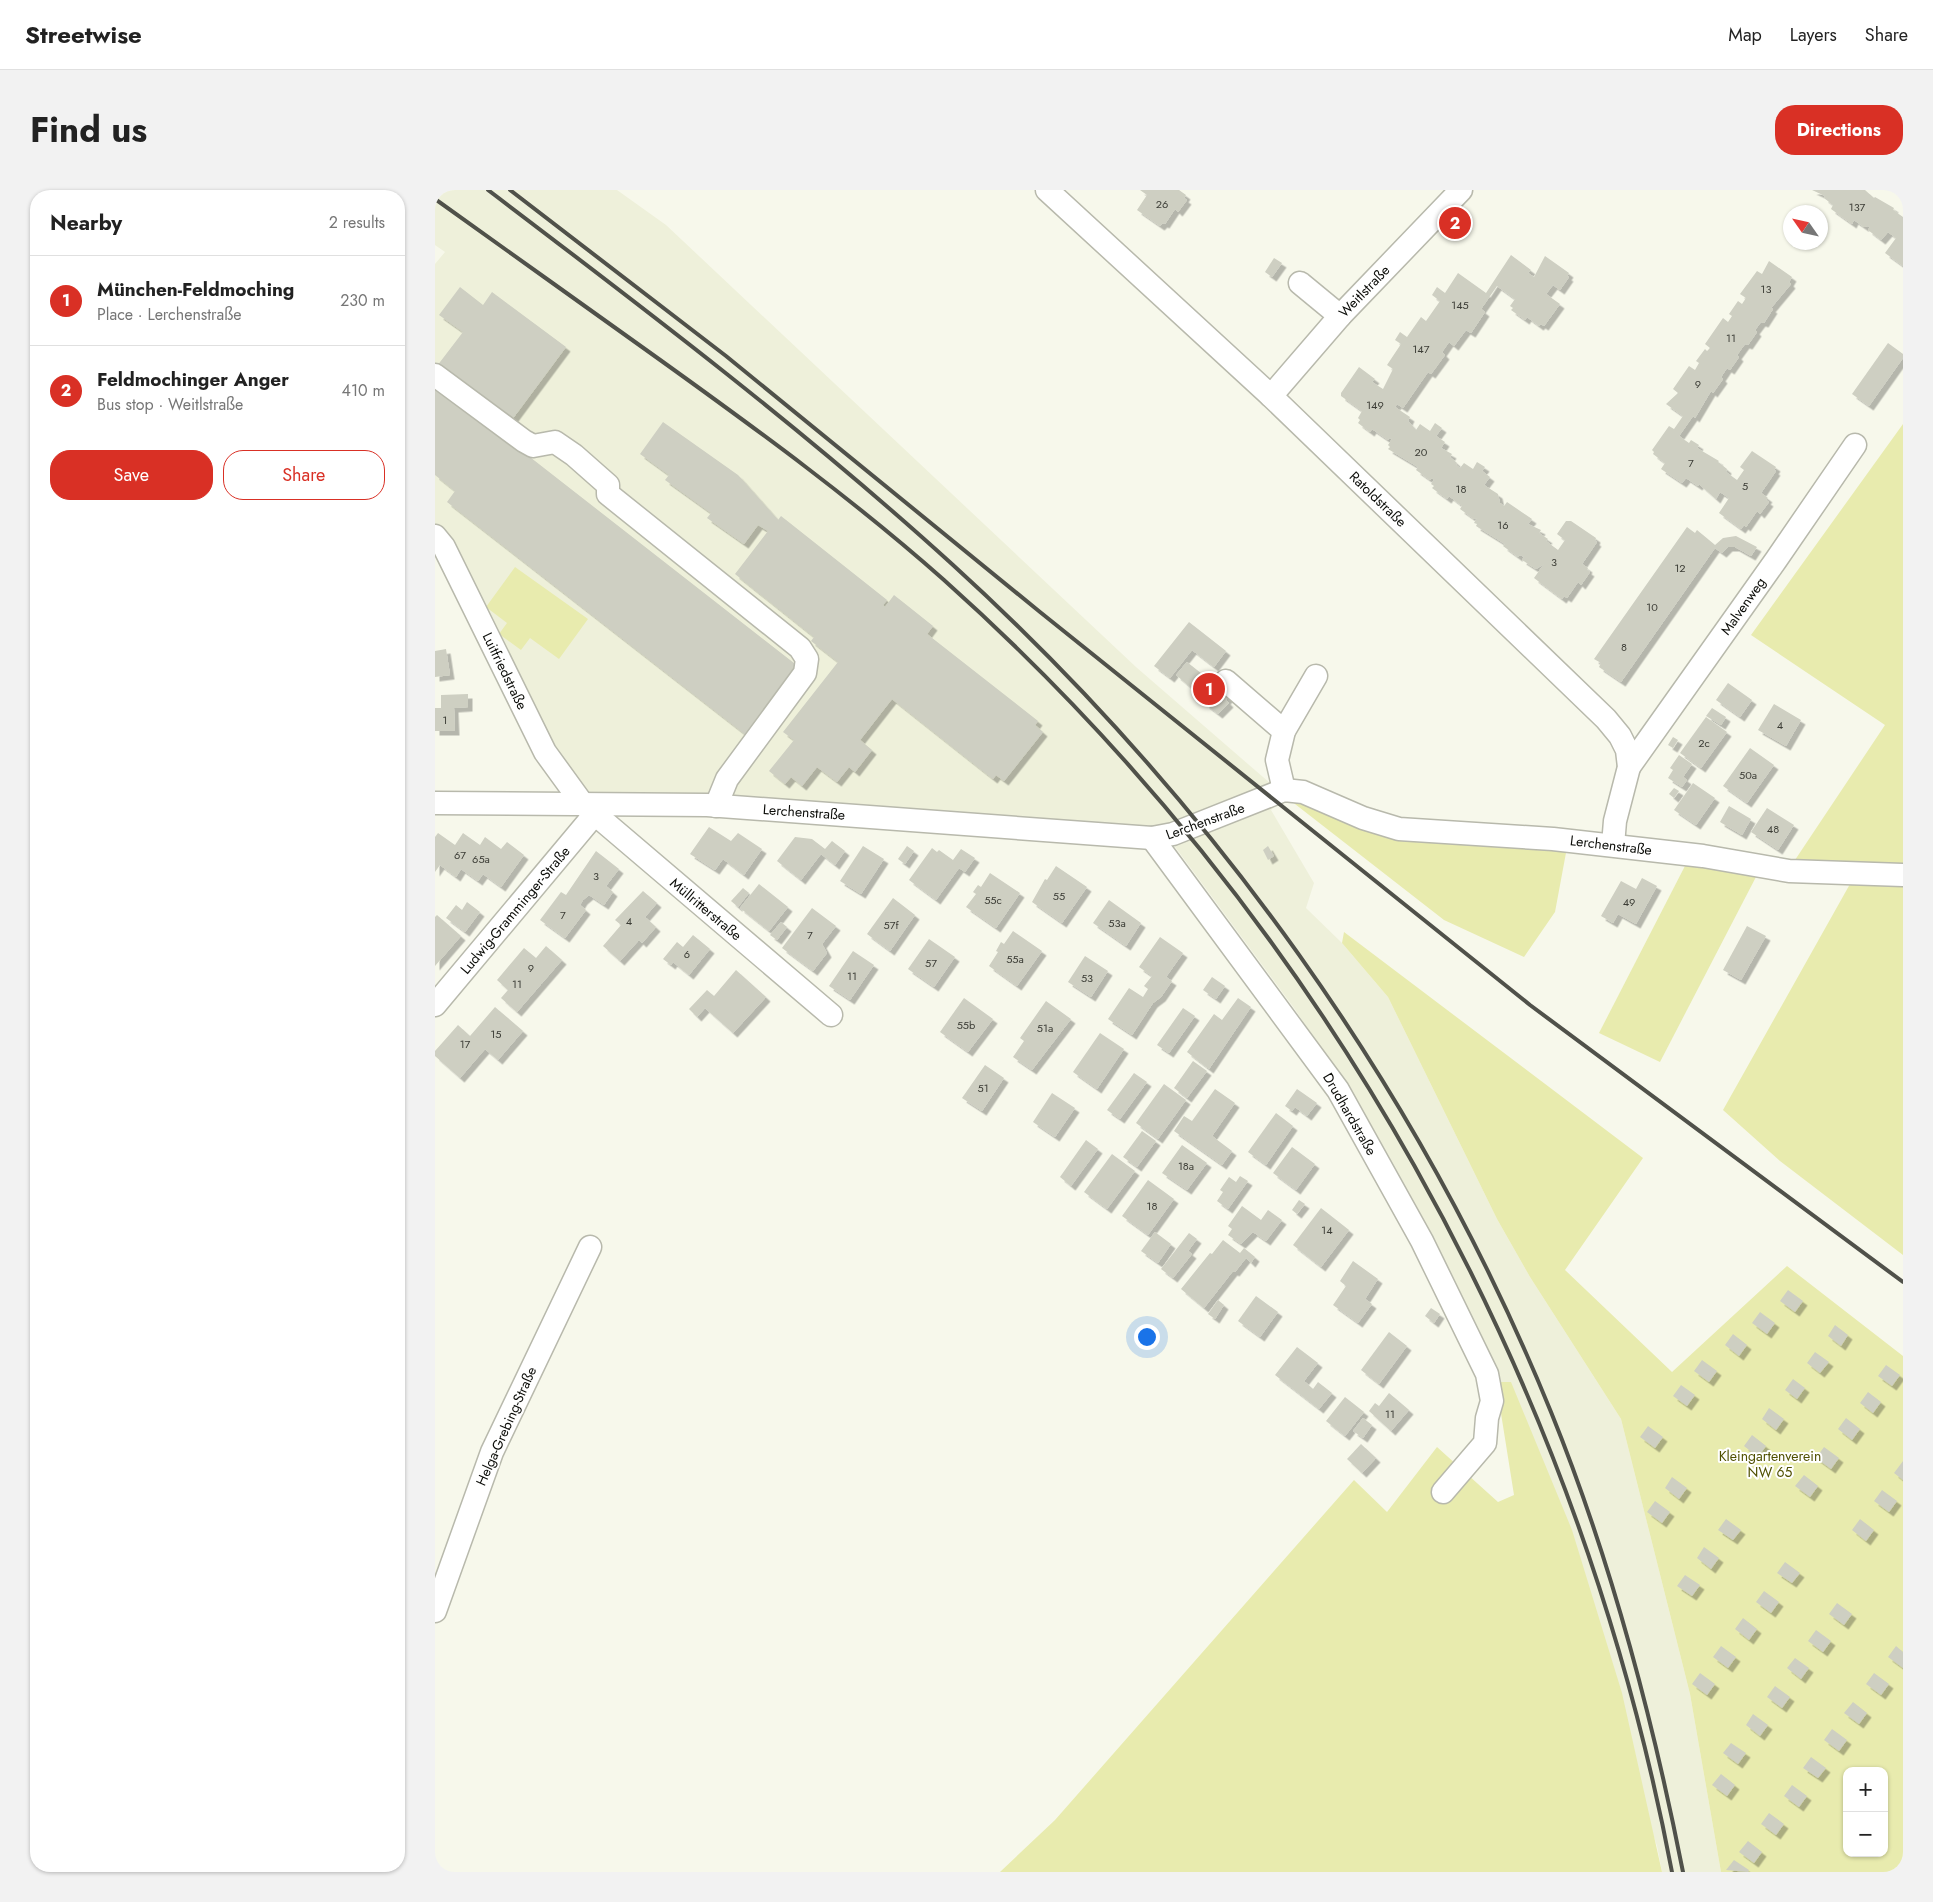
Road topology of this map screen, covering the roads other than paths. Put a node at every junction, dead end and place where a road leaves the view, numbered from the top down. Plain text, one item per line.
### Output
1 (1047, 190) edge
2 (1461, 190) edge
3 (1301, 283) dead end
4 (1340, 316) junction
5 (435, 375) edge
6 (1271, 396) junction
7 (1855, 445) dead end
8 (435, 536) edge
9 (1317, 676) dead end
10 (1226, 681) dead end
11 (1284, 731) junction
12 (1629, 766) junction
13 (1284, 790) junction
14 (435, 803) edge
15 (716, 806) junction
16 (588, 809) junction
17 (1152, 838) junction
18 (1613, 845) junction
19 (1903, 875) edge
20 (435, 1005) edge
21 (831, 1015) dead end
22 (590, 1247) dead end
23 (1443, 1492) dead end
24 (435, 1611) edge

1 - 6 street, Ratoldstraße
2 - 4 street, Weitlstraße
3 - 4 street
4 - 6 street, Weitlstraße
5 - 15 street
6 - 12 street, Ratoldstraße
7 - 12 street, Malvenweg
8 - 16 street, Luitfriedstraße
9 - 11 street
10 - 11 street
11 - 13 street
12 - 18 street, Ratoldstraße
13 - 17 street, Lerchenstraße
13 - 18 street, Lerchenstraße
14 - 16 street, Lerchenstraße
15 - 16 street, Lerchenstraße
15 - 17 street, Lerchenstraße
16 - 20 street, Ludwig-Gramminger-Straße
16 - 21 street, Müllritterstraße
17 - 23 street, Drudhardstraße
18 - 19 street, Lerchenstraße
22 - 24 street, Helga-Grebing-Straße

